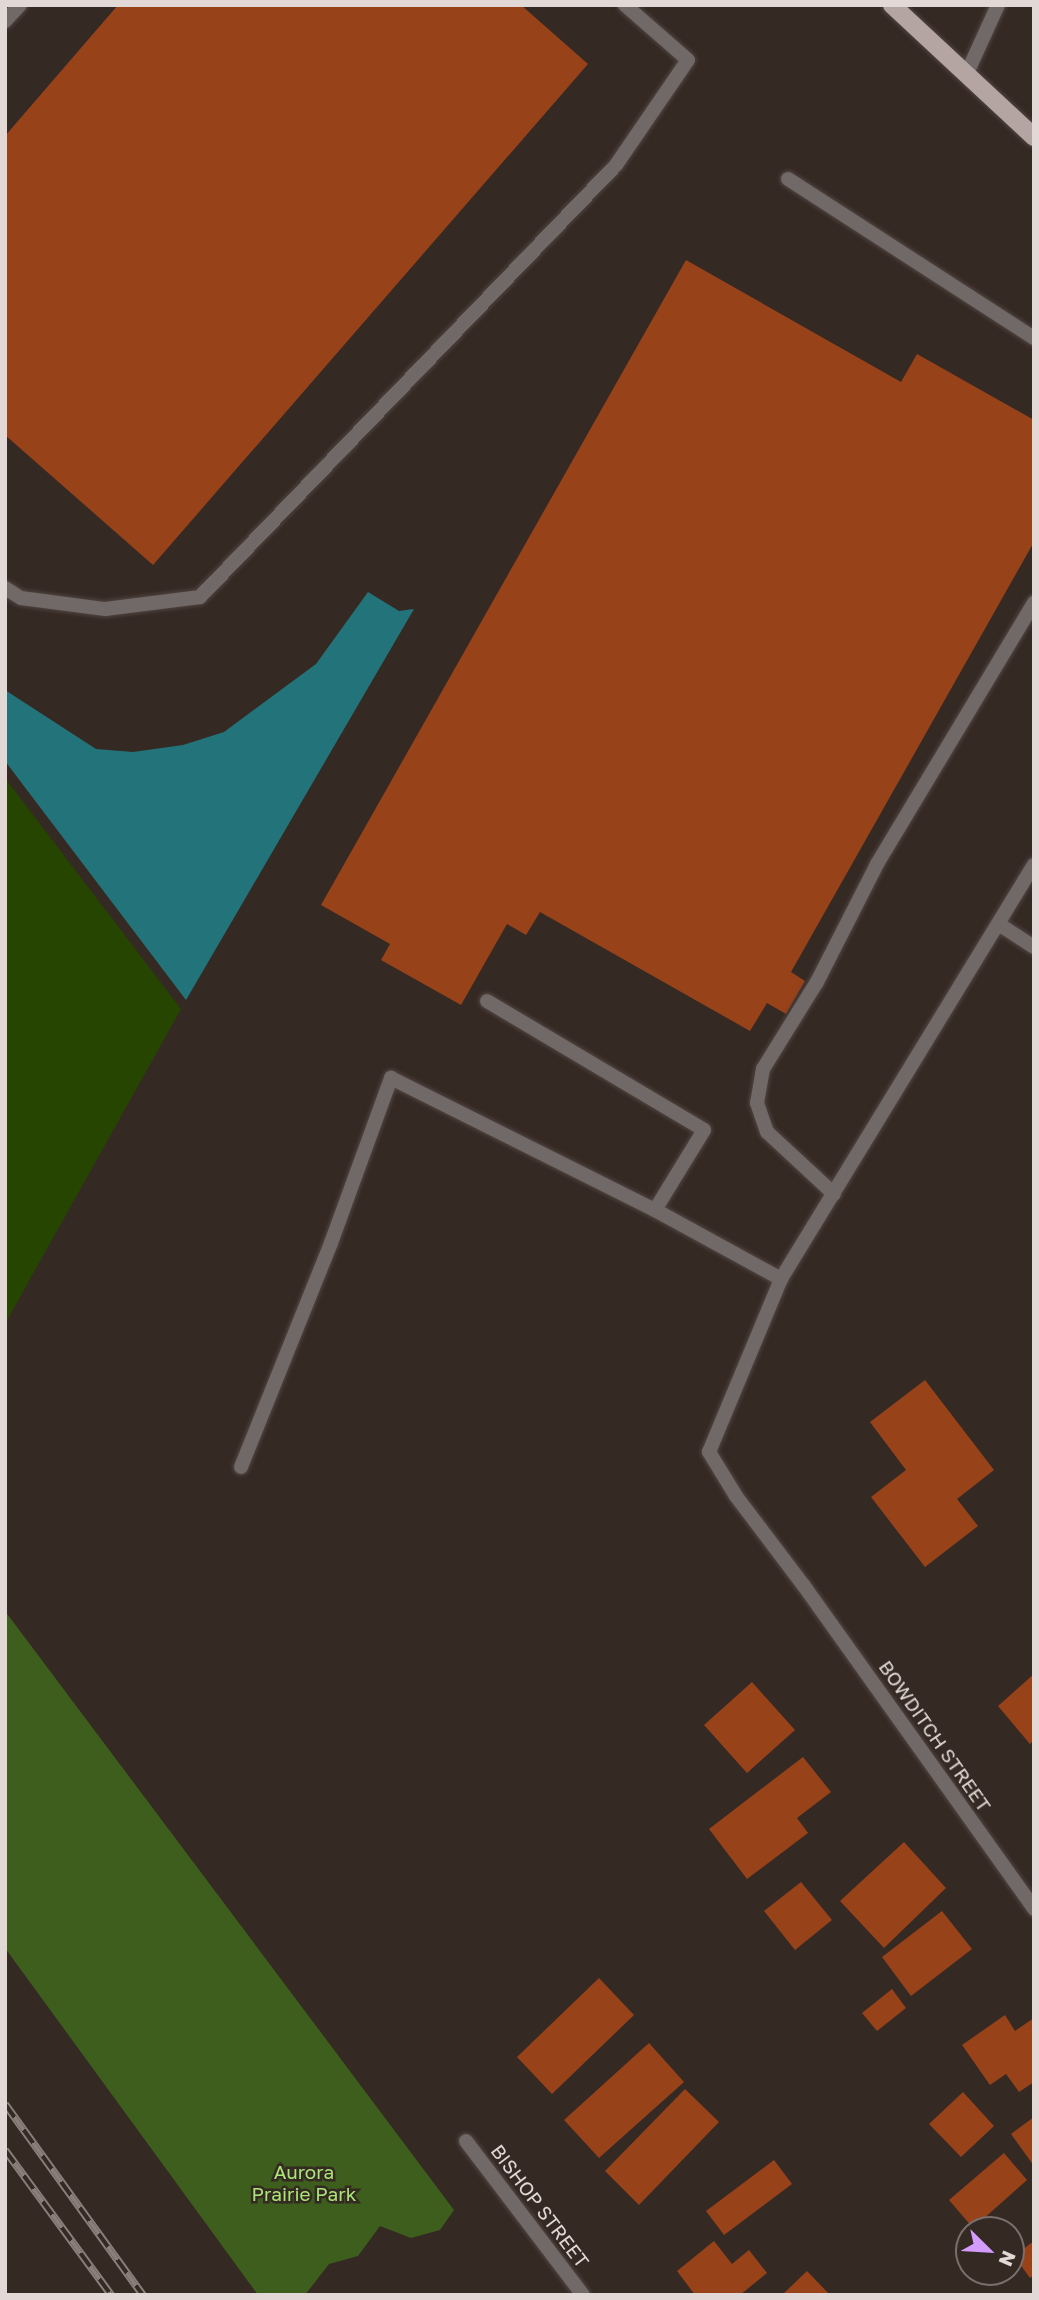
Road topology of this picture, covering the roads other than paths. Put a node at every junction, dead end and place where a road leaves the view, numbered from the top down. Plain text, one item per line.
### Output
1 (20, 5) edge
2 (625, 5) edge
3 (892, 5) edge
4 (998, 5) edge
5 (5, 21) edge
6 (967, 73) junction
7 (1034, 137) edge
8 (788, 179) dead end
9 (1034, 338) edge
10 (5, 588) edge
11 (1034, 603) edge
12 (1034, 865) edge
13 (1000, 925) junction
14 (1034, 947) edge
15 (487, 1001) dead end
16 (834, 1194) junction
17 (655, 1210) junction
18 (781, 1279) junction
19 (241, 1467) dead end
20 (1034, 1909) edge
21 (466, 2141) dead end
22 (583, 2295) edge

1 - 5 street
2 - 10 street
3 - 6 main road
4 - 6 street
6 - 7 main road
8 - 9 street
11 - 16 street
12 - 13 street
13 - 14 street
13 - 16 street
15 - 17 street
16 - 18 street
17 - 18 street
17 - 19 street
18 - 20 street, BOWDITCH STREET
21 - 22 street, BISHOP STREET

